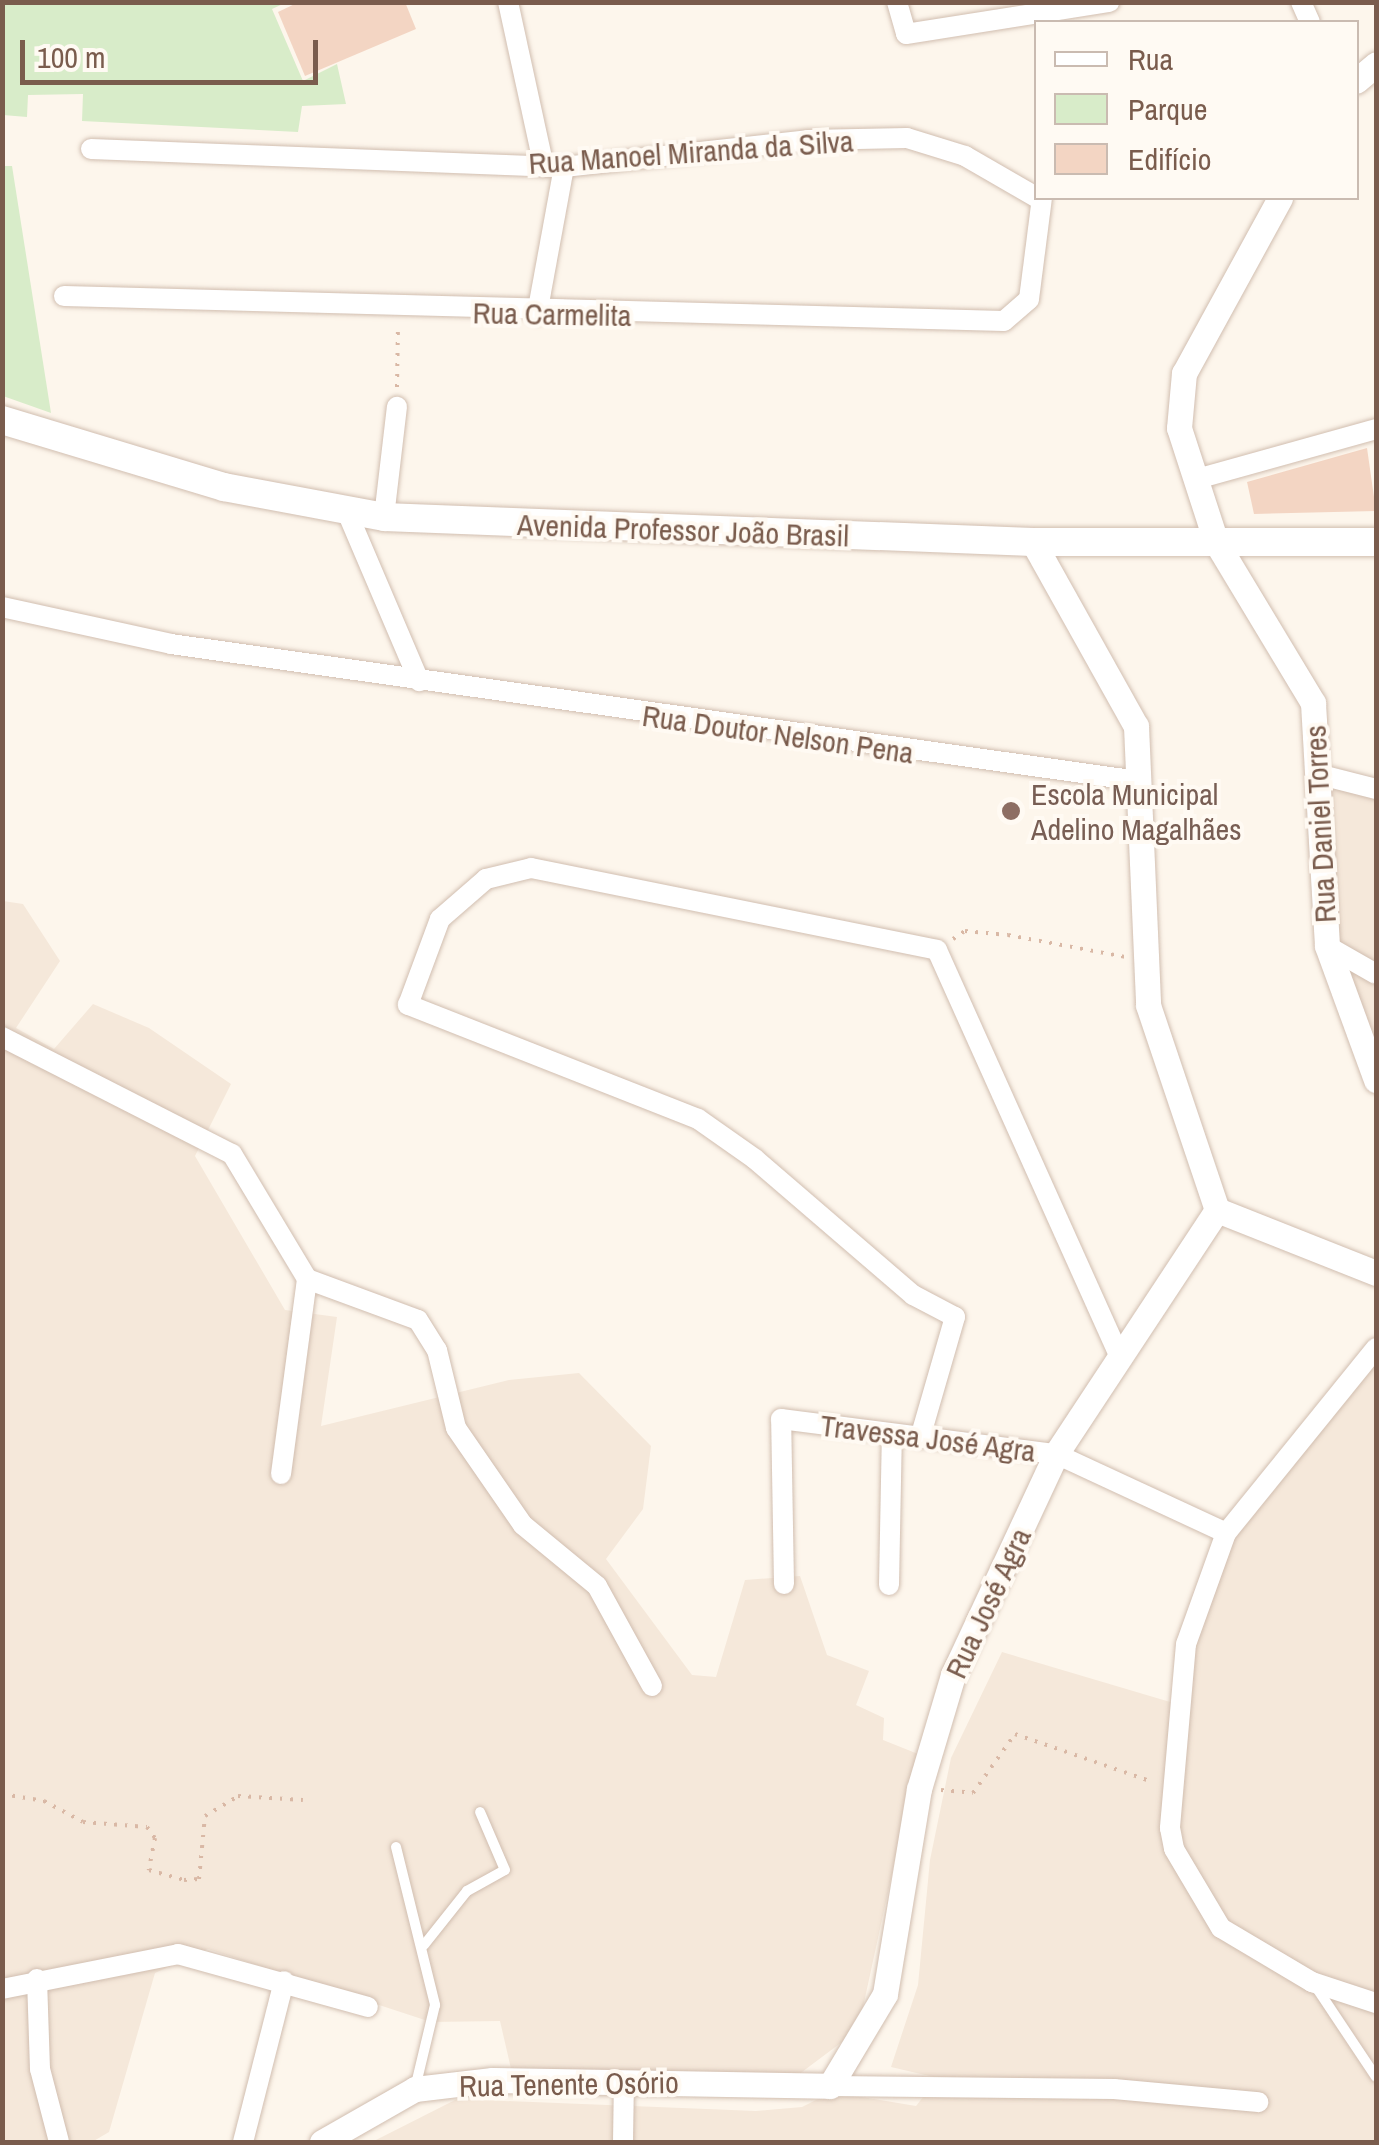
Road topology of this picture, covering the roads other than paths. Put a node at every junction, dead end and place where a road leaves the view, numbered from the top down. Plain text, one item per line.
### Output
1 (508, 2) edge
2 (897, 2) edge
3 (1109, 2) edge
4 (91, 149) dead end
5 (554, 167) junction
6 (1034, 195) edge
7 (1039, 200) edge
8 (1279, 200) edge
9 (64, 296) dead end
10 (536, 314) junction
11 (396, 407) road end
12 (2, 420) edge
13 (1376, 429) edge
14 (1197, 479) junction
15 (347, 512) junction
16 (384, 517) junction
17 (1033, 542) junction
18 (1216, 542) junction
19 (1376, 542) edge
20 (2, 607) edge
21 (419, 681) junction
22 (1321, 775) junction
23 (1138, 781) junction
24 (1376, 790) edge
25 (1327, 946) junction
26 (1376, 974) edge
27 (2, 1037) edge
28 (1376, 1080) edge
29 (1217, 1210) junction
30 (1376, 1273) edge
31 (307, 1279) junction
32 (1376, 1348) edge
33 (1118, 1353) junction
34 (892, 1434) junction
35 (920, 1438) junction
36 (1056, 1454) junction
37 (281, 1474) dead end
38 (1226, 1534) junction
39 (784, 1584) dead end
40 (889, 1584) dead end
41 (652, 1686) dead end
42 (480, 1812) dead end
43 (396, 1847) dead end
44 (424, 1946) junction
45 (37, 1979) junction
46 (284, 1981) junction
47 (1312, 1982) junction
48 (2, 1989) edge
49 (1376, 2003) edge
50 (368, 2007) dead end
51 (1376, 2077) edge
52 (624, 2081) junction
53 (830, 2086) junction
54 (415, 2089) junction
55 (1258, 2102) dead end
56 (59, 2142) edge
57 (243, 2142) edge
58 (322, 2142) edge
59 (624, 2142) edge

1 - 5 street
2 - 3 street
4 - 5 street, Rua Manoel Miranda da Silva
5 - 6 street, Rua Manoel Miranda da Silva
5 - 10 street
7 - 10 street, Rua Carmelita
8 - 14 street, Rua Daniel Torres
9 - 10 street, Rua Carmelita
11 - 16 street
12 - 15 main road, Avenida Professor João Brasil
13 - 14 street
14 - 18 street, Rua Daniel Torres
15 - 16 main road, Avenida Professor João Brasil
15 - 21 street
16 - 17 main road, Avenida Professor João Brasil
17 - 18 main road, Avenida Professor João Brasil
17 - 23 street
18 - 19 main road, Avenida Professor João Brasil
18 - 22 street, Rua Daniel Torres
20 - 21 street, Rua Doutor Nelson Pena
21 - 23 street, Rua Doutor Nelson Pena
22 - 24 street
22 - 25 street, Rua Daniel Torres
23 - 29 street
25 - 26 street
25 - 28 street, Rua Daniel Torres
27 - 31 street
29 - 30 street
29 - 33 street, Rua José Agra
31 - 37 street
31 - 41 street
32 - 38 street
33 - 35 street
33 - 36 street, Rua José Agra
34 - 35 street, Travessa José Agra
34 - 39 street, Travessa José Agra
34 - 40 street
35 - 36 street, Travessa José Agra
36 - 38 street, Travessa José Agra
36 - 53 street, Rua José Agra
38 - 47 street
42 - 44 lane
43 - 44 lane
44 - 54 lane
45 - 46 street
45 - 48 street
45 - 56 street
46 - 50 street
46 - 57 street
47 - 49 street
47 - 51 lane
52 - 53 street, Rua Tenente Osório
52 - 54 street, Rua Tenente Osório
52 - 59 street
53 - 55 street, Rua Tenente Osório
54 - 58 street, Rua Tenente Osório

